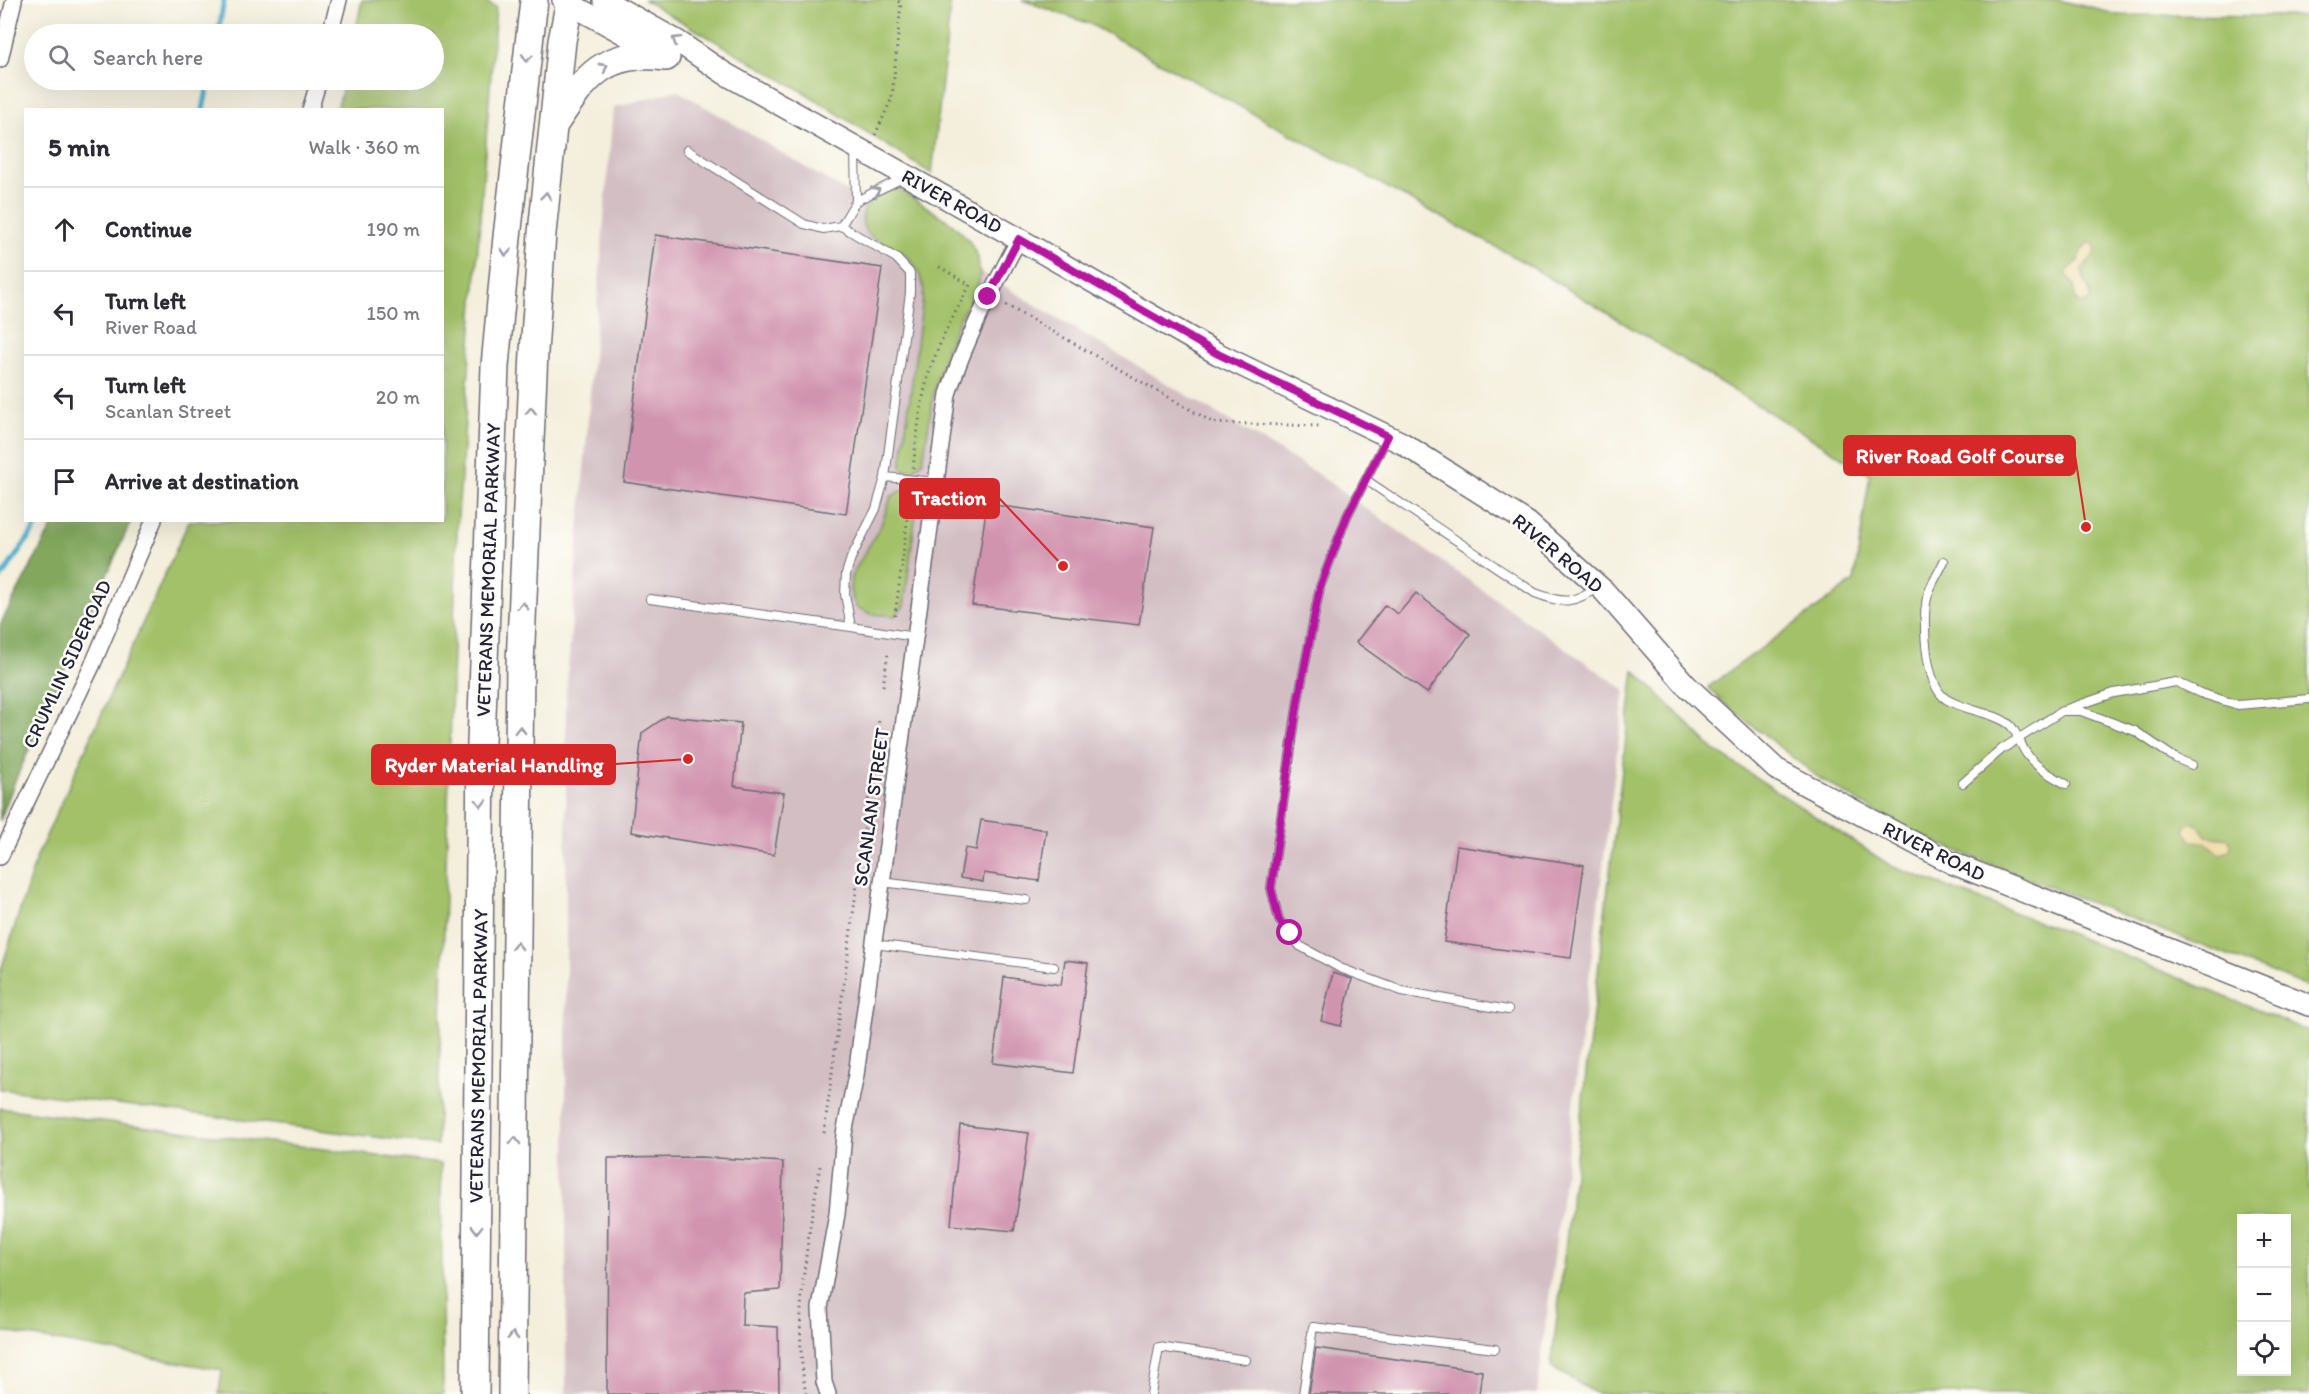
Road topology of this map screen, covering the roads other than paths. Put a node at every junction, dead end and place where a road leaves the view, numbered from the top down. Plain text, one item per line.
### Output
1 (14, 0) edge
2 (339, 0) edge
3 (534, 0) edge
4 (604, 0) edge
5 (567, 1) edge
6 (333, 24) edge
7 (666, 57) junction
8 (0, 60) edge
9 (724, 73) junction
10 (316, 90) edge
11 (311, 108) edge
12 (553, 126) junction
13 (687, 150) dead end
14 (861, 150) junction
15 (907, 176) junction
16 (856, 201) junction
17 (841, 226) junction
18 (1019, 239) junction
19 (1388, 436) junction
20 (885, 477) junction
21 (1366, 480) junction
22 (936, 482) junction
23 (153, 522) edge
24 (1944, 561) dead end
25 (1599, 586) junction
26 (651, 599) dead end
27 (851, 627) junction
28 (915, 637) junction
29 (2309, 699) edge
30 (2062, 711) junction
31 (2018, 738) junction
32 (2192, 765) dead end
33 (1962, 783) dead end
34 (2066, 784) dead end
35 (0, 857) edge
36 (882, 882) junction
37 (1026, 900) dead end
38 (874, 944) junction
39 (1054, 967) dead end
40 (2309, 1005) edge
41 (1508, 1010) dead end
42 (1495, 1349) dead end
43 (1246, 1360) dead end
44 (475, 1394) edge
45 (512, 1394) edge
46 (828, 1394) edge
47 (1151, 1394) edge
48 (1303, 1394) edge

1 - 8 street
2 - 6 street
3 -> 44 highway, VETERANS MEMORIAL PARKWAY
9 -> 4 street, RIVER ROAD
5 - 7 street, RIVER ROAD
5 - 12 highway, VETERANS MEMORIAL PARKWAY
7 - 9 street, RIVER ROAD
12 -> 7 highway
9 - 14 street, RIVER ROAD
10 - 11 street
45 -> 12 highway, VETERANS MEMORIAL PARKWAY
13 - 17 lane
14 - 15 street, RIVER ROAD
14 - 16 lane
16 -> 15 lane
15 - 18 street, RIVER ROAD
16 - 17 lane
17 - 20 lane
18 - 19 street, RIVER ROAD
18 - 22 street, SCANLAN STREET
19 - 21 lane
19 - 25 street, RIVER ROAD
20 - 22 lane
20 - 27 lane
21 - 25 lane
21 - 41 lane
22 - 28 street, SCANLAN STREET
23 - 35 street, CRUMLIN SIDEROAD
24 - 31 lane
25 - 40 street, RIVER ROAD
26 - 27 lane
27 - 28 lane
28 - 36 street, SCANLAN STREET
29 - 30 lane
30 - 31 lane
30 - 32 lane
31 - 33 lane
31 - 34 lane
36 - 37 lane
36 - 38 street, SCANLAN STREET
38 - 39 lane
38 - 46 street, SCANLAN STREET
42 - 48 lane
43 - 47 lane

